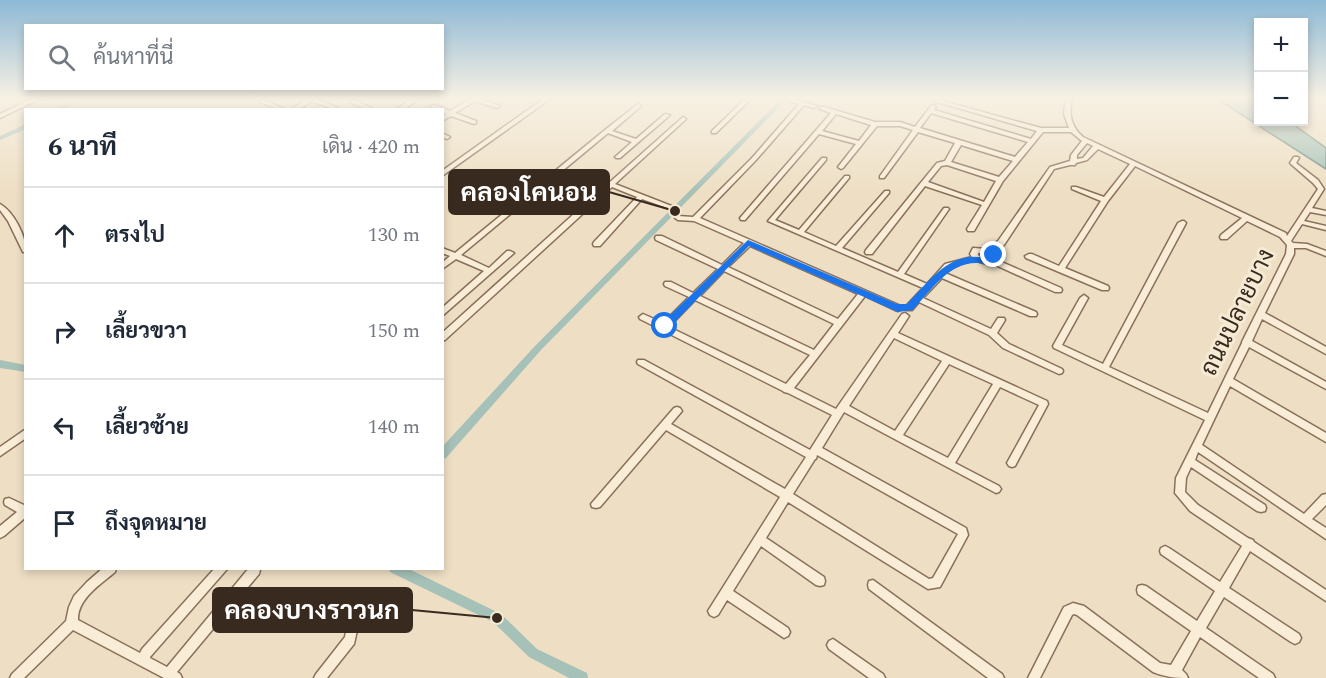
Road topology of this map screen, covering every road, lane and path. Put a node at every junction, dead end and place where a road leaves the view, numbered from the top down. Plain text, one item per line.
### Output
1 (506, 129) edge
2 (610, 129) edge
3 (651, 129) edge
4 (671, 129) edge
5 (717, 129) edge
6 (781, 129) edge
7 (821, 129) edge
8 (871, 129) edge
9 (917, 129) joint
10 (990, 129) edge
11 (1036, 129) edge
12 (1041, 130) junction
13 (1072, 130) joint
14 (607, 131) junction
15 (714, 132) dead end
16 (818, 132) junction
17 (1086, 140) junction
18 (636, 141) junction
19 (1032, 141) junction
20 (959, 142) junction
21 (860, 143) junction
22 (1097, 146) junction
23 (618, 157) dead end
24 (1296, 158) dead end
25 (824, 159) dead end
26 (1017, 160) junction
27 (947, 163) junction
28 (1134, 163) junction
29 (1073, 164) junction
30 (841, 167) dead end
31 (444, 173) edge
32 (847, 177) dead end
33 (882, 177) dead end
34 (1000, 180) junction
35 (923, 183) junction
36 (609, 184) junction
37 (1074, 188) dead end
38 (887, 192) dead end
39 (641, 196) junction
40 (1105, 200) junction
41 (984, 204) junction
42 (0, 206) edge
43 (672, 208) dead end
44 (946, 209) dead end
45 (1308, 210) junction
46 (1326, 213) edge
47 (1247, 217) junction
48 (678, 218) dead end
49 (743, 218) dead end
50 (694, 219) junction
51 (1301, 222) junction
52 (1182, 223) dead end
53 (1326, 228) edge
54 (971, 229) dead end
55 (800, 233) junction
56 (1224, 237) dead end
57 (659, 238) dead end
58 (1290, 242) junction
59 (748, 243) junction
60 (597, 244) dead end
61 (24, 247) edge
62 (837, 249) junction
63 (444, 251) edge
64 (989, 251) junction
65 (869, 252) dead end
66 (510, 253) dead end
67 (1326, 254) edge
68 (456, 256) junction
69 (1029, 256) dead end
70 (976, 258) junction
71 (992, 261) junction
72 (444, 265) edge
73 (721, 269) junction
74 (1061, 269) junction
75 (490, 271) junction
76 (940, 274) junction
77 (900, 275) junction
78 (668, 284) dead end
79 (928, 287) junction
80 (1105, 288) dead end
81 (1058, 290) dead end
82 (863, 293) junction
83 (695, 297) junction
84 (919, 298) junction
85 (1084, 298) dead end
86 (444, 311) edge
87 (904, 311) junction
88 (1260, 314) junction
89 (1033, 315) dead end
90 (643, 317) dead end
91 (1001, 320) dead end
92 (838, 322) junction
93 (665, 326) junction
94 (992, 333) junction
95 (893, 334) junction
96 (444, 336) edge
97 (1246, 342) junction
98 (1326, 351) edge
99 (815, 354) junction
100 (948, 359) junction
101 (641, 362) dead end
102 (1105, 367) junction
103 (1059, 371) dead end
104 (1228, 380) junction
105 (998, 383) junction
106 (1326, 386) edge
107 (787, 390) junction
108 (677, 411) dead end
109 (841, 411) junction
110 (1210, 418) junction
111 (666, 425) junction
112 (24, 434) edge
113 (897, 436) junction
114 (1326, 438) edge
115 (1196, 446) junction
116 (0, 452) edge
117 (815, 453) junction
118 (1189, 461) junction
119 (950, 463) junction
120 (1012, 463) dead end
121 (996, 489) dead end
122 (788, 496) junction
123 (1326, 498) edge
124 (9, 502) dead end
125 (596, 504) dead end
126 (1261, 508) dead end
127 (24, 510) edge
128 (24, 511) edge
129 (1305, 520) junction
130 (0, 533) edge
131 (1326, 534) edge
132 (760, 540) junction
133 (1249, 543) junction
134 (1165, 551) dead end
135 (109, 570) edge
136 (221, 570) edge
137 (255, 570) dead end
138 (820, 581) dead end
139 (873, 585) dead end
140 (1142, 590) dead end
141 (1222, 591) junction
142 (726, 593) junction
143 (1326, 596) edge
144 (357, 603) dead end
145 (714, 611) dead end
146 (72, 623) junction
147 (1199, 630) junction
148 (784, 632) dead end
149 (1295, 638) dead end
150 (833, 645) dead end
151 (143, 661) junction
152 (1178, 675) edge
153 (172, 676) edge
154 (16, 678) edge
155 (320, 678) edge
156 (879, 678) edge
157 (998, 678) edge
158 (1034, 678) edge
159 (1269, 678) edge

1 - 31 street
2 - 14 street
3 - 18 street
4 - 36 street
5 - 15 street
6 - 50 street
7 - 16 street
8 - 21 street
9 - 20 street
9 - 33 street
10 - 19 street
11 - 12 street
12 - 13 street
12 - 19 street
13 - 17 street, ถนนปลายบาง
14 - 18 street
14 - 68 street
16 - 21 street
16 - 49 street
17 - 22 street, ถนนปลายบาง
17 - 29 street
18 - 23 street
19 - 26 street
20 - 26 street
20 - 27 street
21 - 30 street
22 - 28 street, ถนนปลายบาง
22 - 29 street
24 - 45 street
25 - 55 street
26 - 34 street
27 - 34 street
27 - 35 street
28 - 40 street
28 - 47 street, ถนนปลายบาง
29 - 64 street
32 - 55 street
34 - 41 street
35 - 41 street
35 - 65 street
36 - 39 street
36 - 96 street
37 - 40 street
38 - 62 street
39 - 43 street
39 - 60 street
40 - 74 street
41 - 54 street
42 - 61 street
44 - 77 street
45 - 46 street
45 - 51 street
47 - 56 street
47 - 58 street, ถนนปลายบาง
48 - 50 street
50 - 59 street
51 - 53 street
51 - 58 street
52 - 102 street
55 - 62 street
57 - 73 street
58 - 67 street
58 - 88 street, ถนนปลายบาง
59 - 73 street
59 - 82 street
62 - 77 street
63 - 68 street
64 - 70 street
64 - 71 street
66 - 75 street
68 - 72 street
68 - 75 street
69 - 74 street
70 - 71 street
70 - 76 street
71 - 81 street
73 - 83 street
73 - 92 street
74 - 80 street
75 - 86 street
76 - 79 street
76 - 89 street
77 - 79 street
78 - 83 street
79 - 84 street
82 - 87 street
82 - 92 street
83 - 93 street
83 - 99 street
84 - 87 street
84 - 94 street
85 - 102 street
87 - 95 street
88 - 97 street, ถนนปลายบาง
88 - 98 street
90 - 93 street
91 - 94 street
92 - 99 street
93 - 107 street
94 - 103 street
95 - 100 street
95 - 109 street
97 - 104 street, ถนนปลายบาง
97 - 106 street
99 - 107 street
100 - 105 street
100 - 113 street
101 - 117 street
102 - 110 street
104 - 110 street, ถนนปลายบาง
104 - 114 street
105 - 119 street
105 - 120 street
107 - 109 street
108 - 111 street
109 - 113 street
109 - 117 street
110 - 115 street, ถนนปลายบาง
111 - 122 street
111 - 125 street
112 - 116 street
113 - 119 street
115 - 118 street, ถนนปลายบาง
115 - 129 street
117 - 122 street
117 - 122 street
118 - 126 street
118 - 133 street, ถนนปลายบาง
119 - 121 street
122 - 132 street
123 - 129 street
124 - 127 street
128 - 130 street
129 - 131 street
132 - 138 street
132 - 142 street
133 - 141 street
133 - 143 street, ถนนปลายบาง
134 - 141 street
135 - 146 street
136 - 151 street
137 - 153 street
139 - 157 street
140 - 147 street
141 - 147 street
141 - 149 street
142 - 145 street
142 - 148 street
144 - 155 street
146 - 151 street
146 - 154 street
147 - 152 street
147 - 159 street
150 - 156 street
151 - 153 street
152 - 158 street

